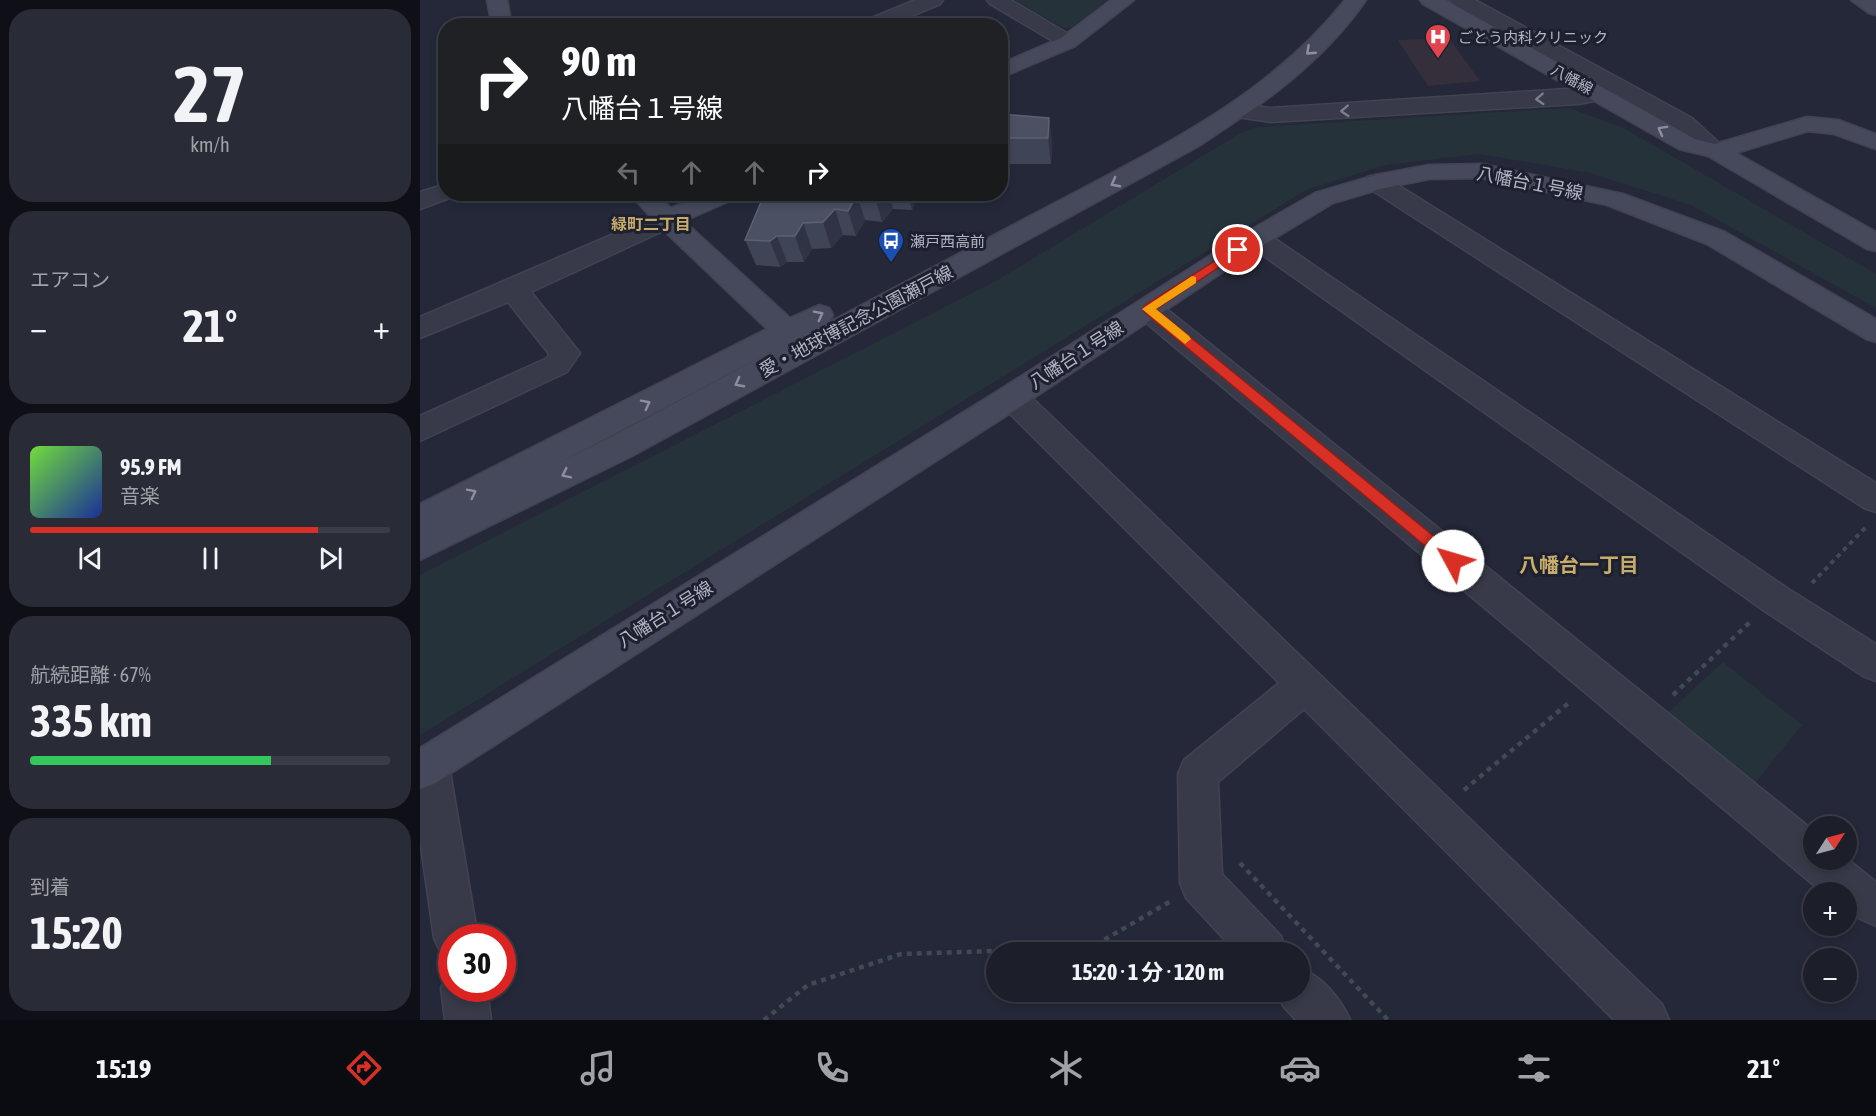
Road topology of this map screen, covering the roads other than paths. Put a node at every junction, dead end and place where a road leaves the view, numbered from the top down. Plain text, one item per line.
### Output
1 (497, 0) edge
2 (933, 0) edge
3 (997, 0) edge
4 (1124, 0) edge
5 (1376, 0) edge
6 (1430, 0) edge
7 (1460, 0) edge
8 (1861, 0) edge
9 (1347, 3) edge
10 (1876, 9) edge
11 (500, 18) edge
12 (888, 18) edge
13 (1068, 42) junction
14 (1008, 68) edge
15 (1598, 94) junction
16 (1238, 111) junction
17 (1876, 142) edge
18 (1716, 151) junction
19 (1376, 182) junction
20 (438, 194) edge
21 (420, 201) edge
22 (649, 201) edge
23 (709, 201) edge
24 (667, 219) junction
25 (1256, 238) junction
26 (1876, 243) edge
27 (513, 289) junction
28 (1148, 309) junction
29 (420, 328) edge
30 (1876, 332) edge
31 (796, 340) junction
32 (1012, 397) junction
33 (420, 429) edge
34 (1872, 512) edge
35 (420, 520) edge
36 (420, 546) edge
37 (1876, 664) edge
38 (1305, 685) junction
39 (424, 767) edge
40 (1803, 849) edge
41 (1828, 870) edge
42 (1876, 904) edge
43 (453, 924) edge
44 (1256, 942) edge
45 (466, 1002) edge
46 (1310, 1002) edge
47 (468, 1020) edge
48 (1327, 1020) edge
49 (1646, 1020) edge

1 - 11 street
2 - 12 street
3 - 13 street
4 - 13 street
5 - 9 street
6 - 15 street, 八幡線
7 - 18 street, 八幡線
8 - 10 street
9 -> 16 street, 愛・地球博記念公園瀬戸線
31 -> 9 street, 愛・地球博記念公園瀬戸線
13 - 14 street
15 -> 16 street
18 -> 15 street, 八幡線
16 -> 31 street, 愛・地球博記念公園瀬戸線
17 - 18 street
18 - 26 street, 八幡線
19 - 25 street, 八幡台１号線
19 - 30 street, 八幡台１号線
19 - 34 street
20 - 21 street
22 - 24 street
23 - 24 street
24 - 27 street
24 - 31 street
25 - 28 street, 八幡台１号線
25 - 37 street
27 - 29 street
27 - 33 street
28 - 32 street, 八幡台１号線
28 - 40 street
35 -> 31 street, 愛・地球博記念公園瀬戸線
31 -> 36 street, 愛・地球博記念公園瀬戸線
32 - 38 street
32 - 39 street, 八幡台１号線
38 - 44 street
38 - 49 street
39 - 43 street
41 - 42 street
45 - 47 street
46 - 48 street

